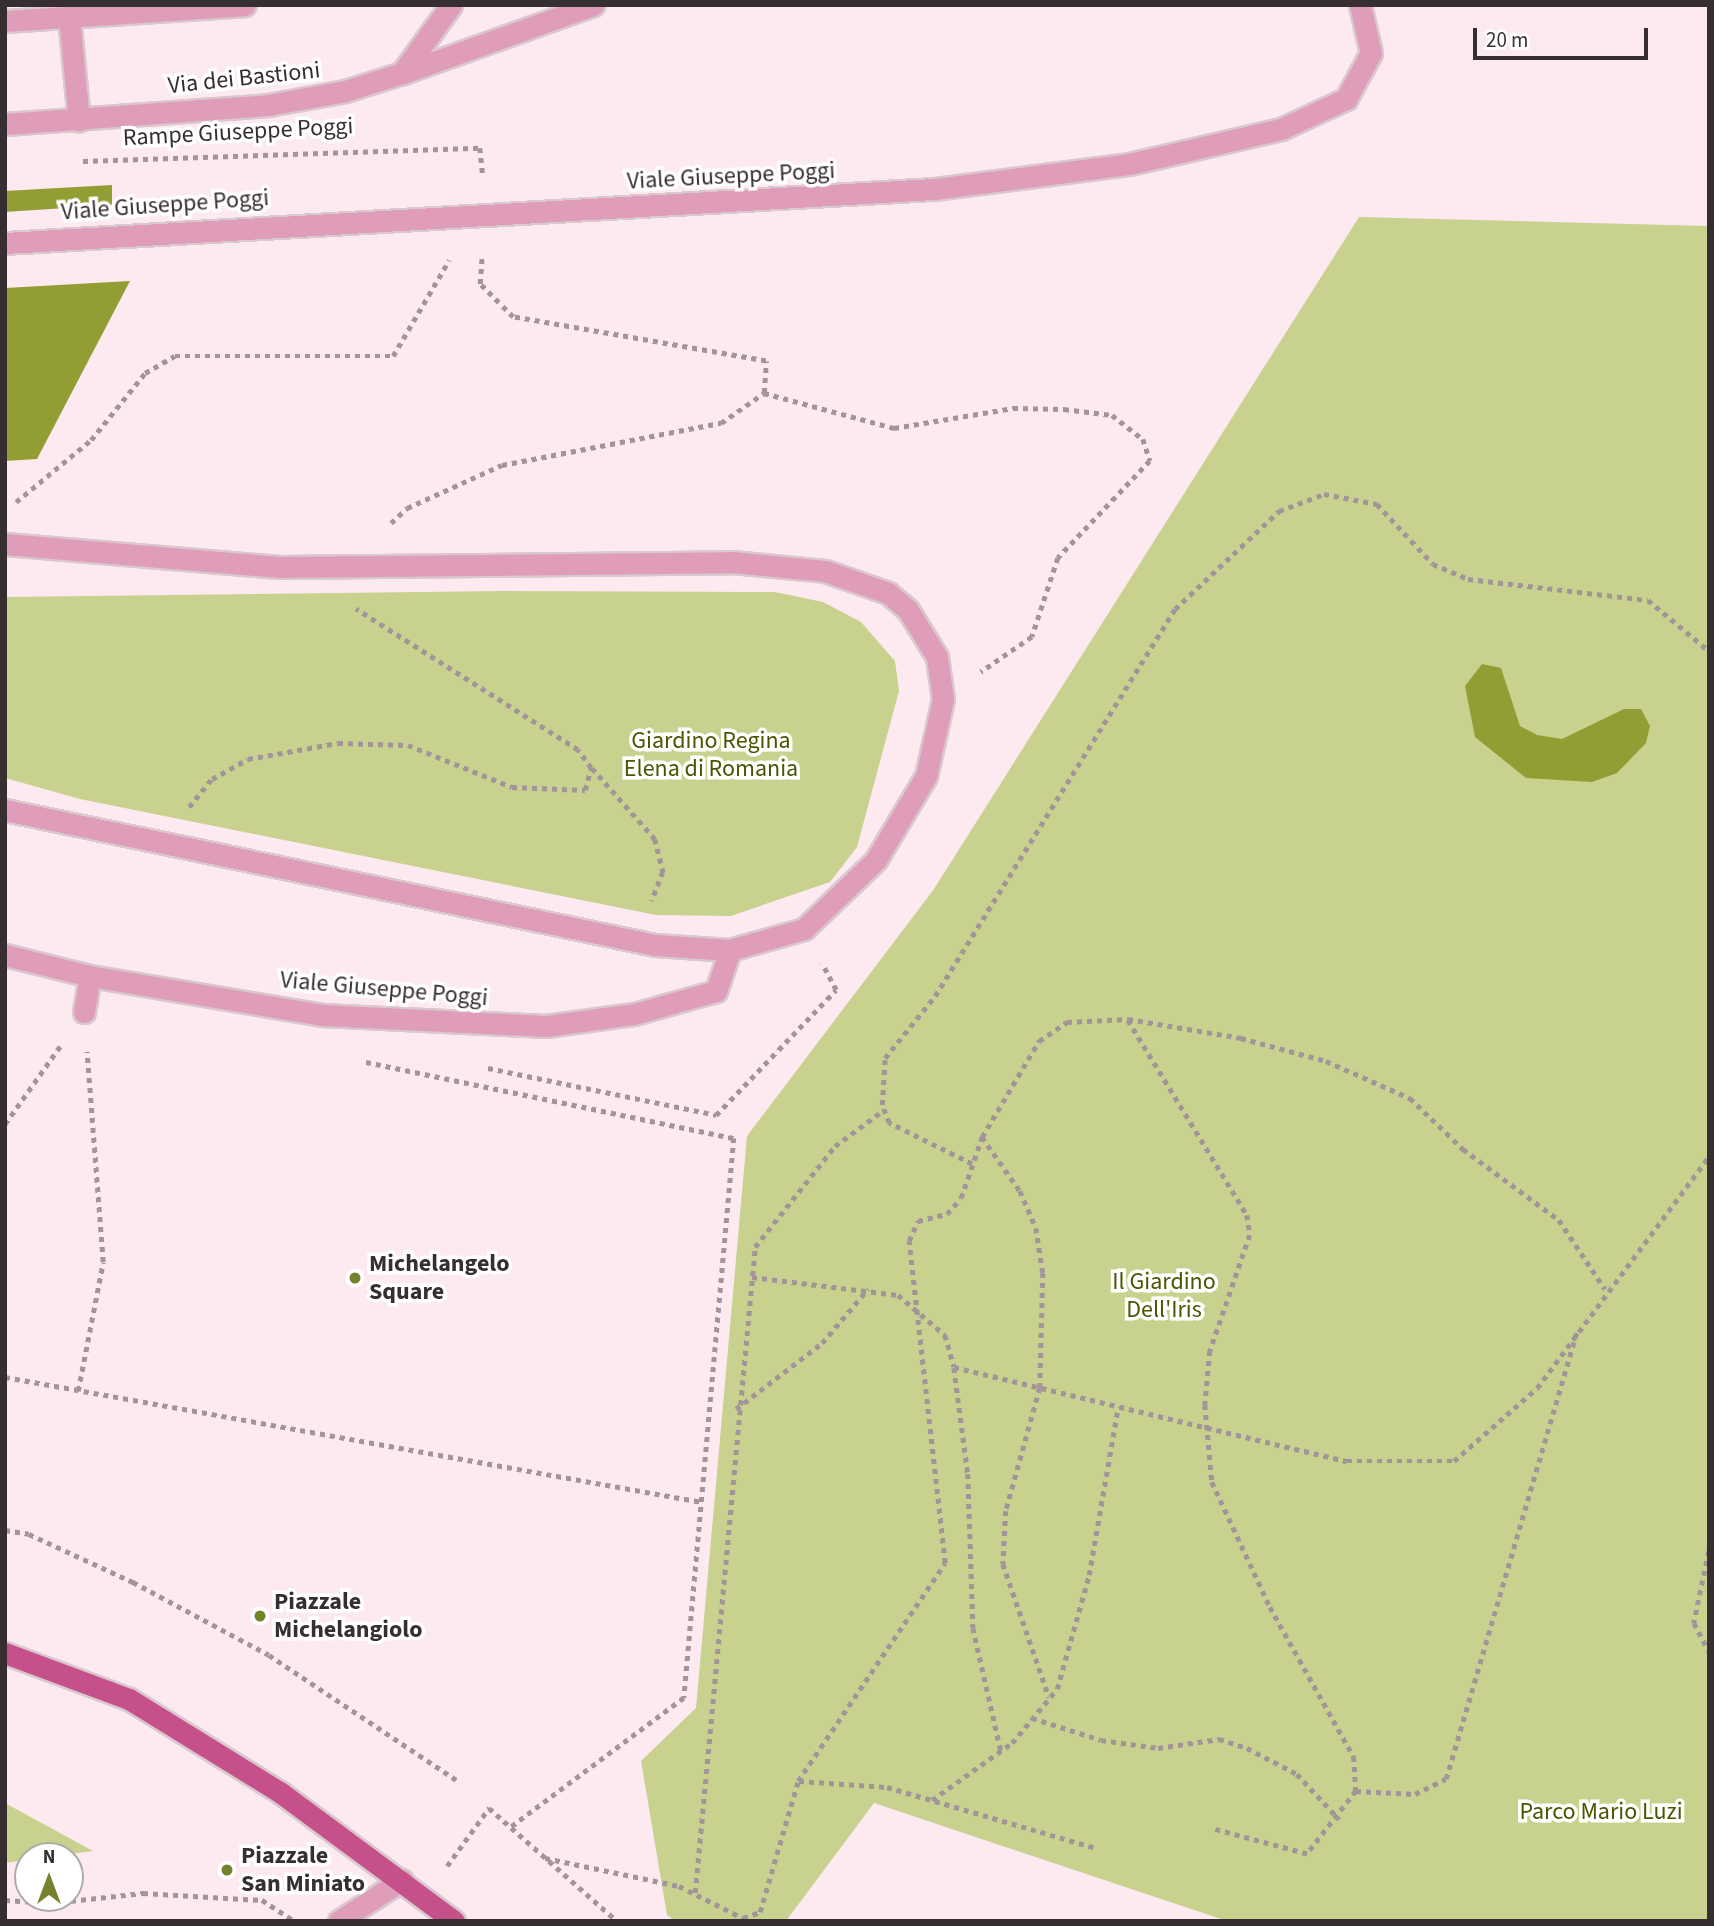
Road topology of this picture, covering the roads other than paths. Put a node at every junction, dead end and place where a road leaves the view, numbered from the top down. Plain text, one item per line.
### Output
1 (243, 5) edge
2 (451, 5) edge
3 (593, 5) edge
4 (1360, 5) edge
5 (69, 17) junction
6 (5, 21) edge
7 (402, 73) junction
8 (79, 121) junction
9 (5, 124) edge
10 (5, 243) edge
11 (5, 544) edge
12 (5, 810) edge
13 (730, 950) junction
14 (5, 955) edge
15 (90, 976) junction
16 (83, 1012) road end
17 (5, 1653) edge
18 (402, 1880) junction
19 (339, 1921) edge
20 (454, 1921) edge

1 - 5 street
2 - 7 street
3 - 7 street
4 - 10 street, Viale Giuseppe Poggi
5 - 6 street
5 - 8 street
7 - 8 street, Via dei Bastioni
8 - 9 street, Via dei Bastioni
11 - 13 street
12 - 13 street
13 - 15 street, Viale Giuseppe Poggi
14 - 15 street, Viale Giuseppe Poggi
15 - 16 street
17 - 18 main road
18 - 19 street
18 - 20 main road

